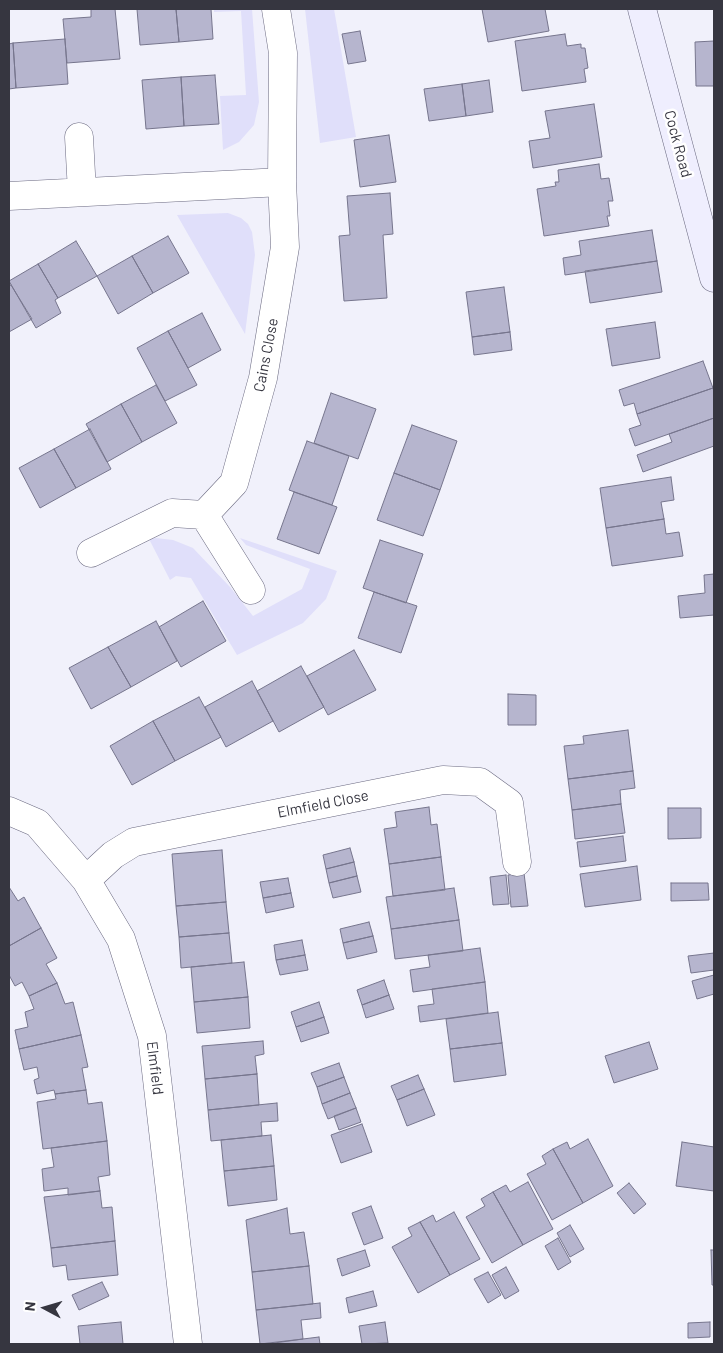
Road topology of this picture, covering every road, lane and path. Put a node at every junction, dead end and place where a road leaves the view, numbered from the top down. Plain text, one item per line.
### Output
1 (276, 9) edge
2 (642, 9) edge
3 (79, 137) dead end
4 (282, 182) junction
5 (82, 192) junction
6 (9, 196) edge
7 (714, 278) edge
8 (204, 515) junction
9 (91, 553) dead end
10 (251, 590) dead end
11 (9, 811) edge
12 (517, 862) dead end
13 (86, 880) junction
14 (188, 1344) edge

1 - 4 street, Cains Close
2 - 7 street, Cock Road
3 - 5 street
4 - 5 street
4 - 8 street, Cains Close
5 - 6 street
8 - 9 street
8 - 10 street
11 - 13 street, Elmfield
12 - 13 street, Elmfield Close
13 - 14 street, Elmfield

